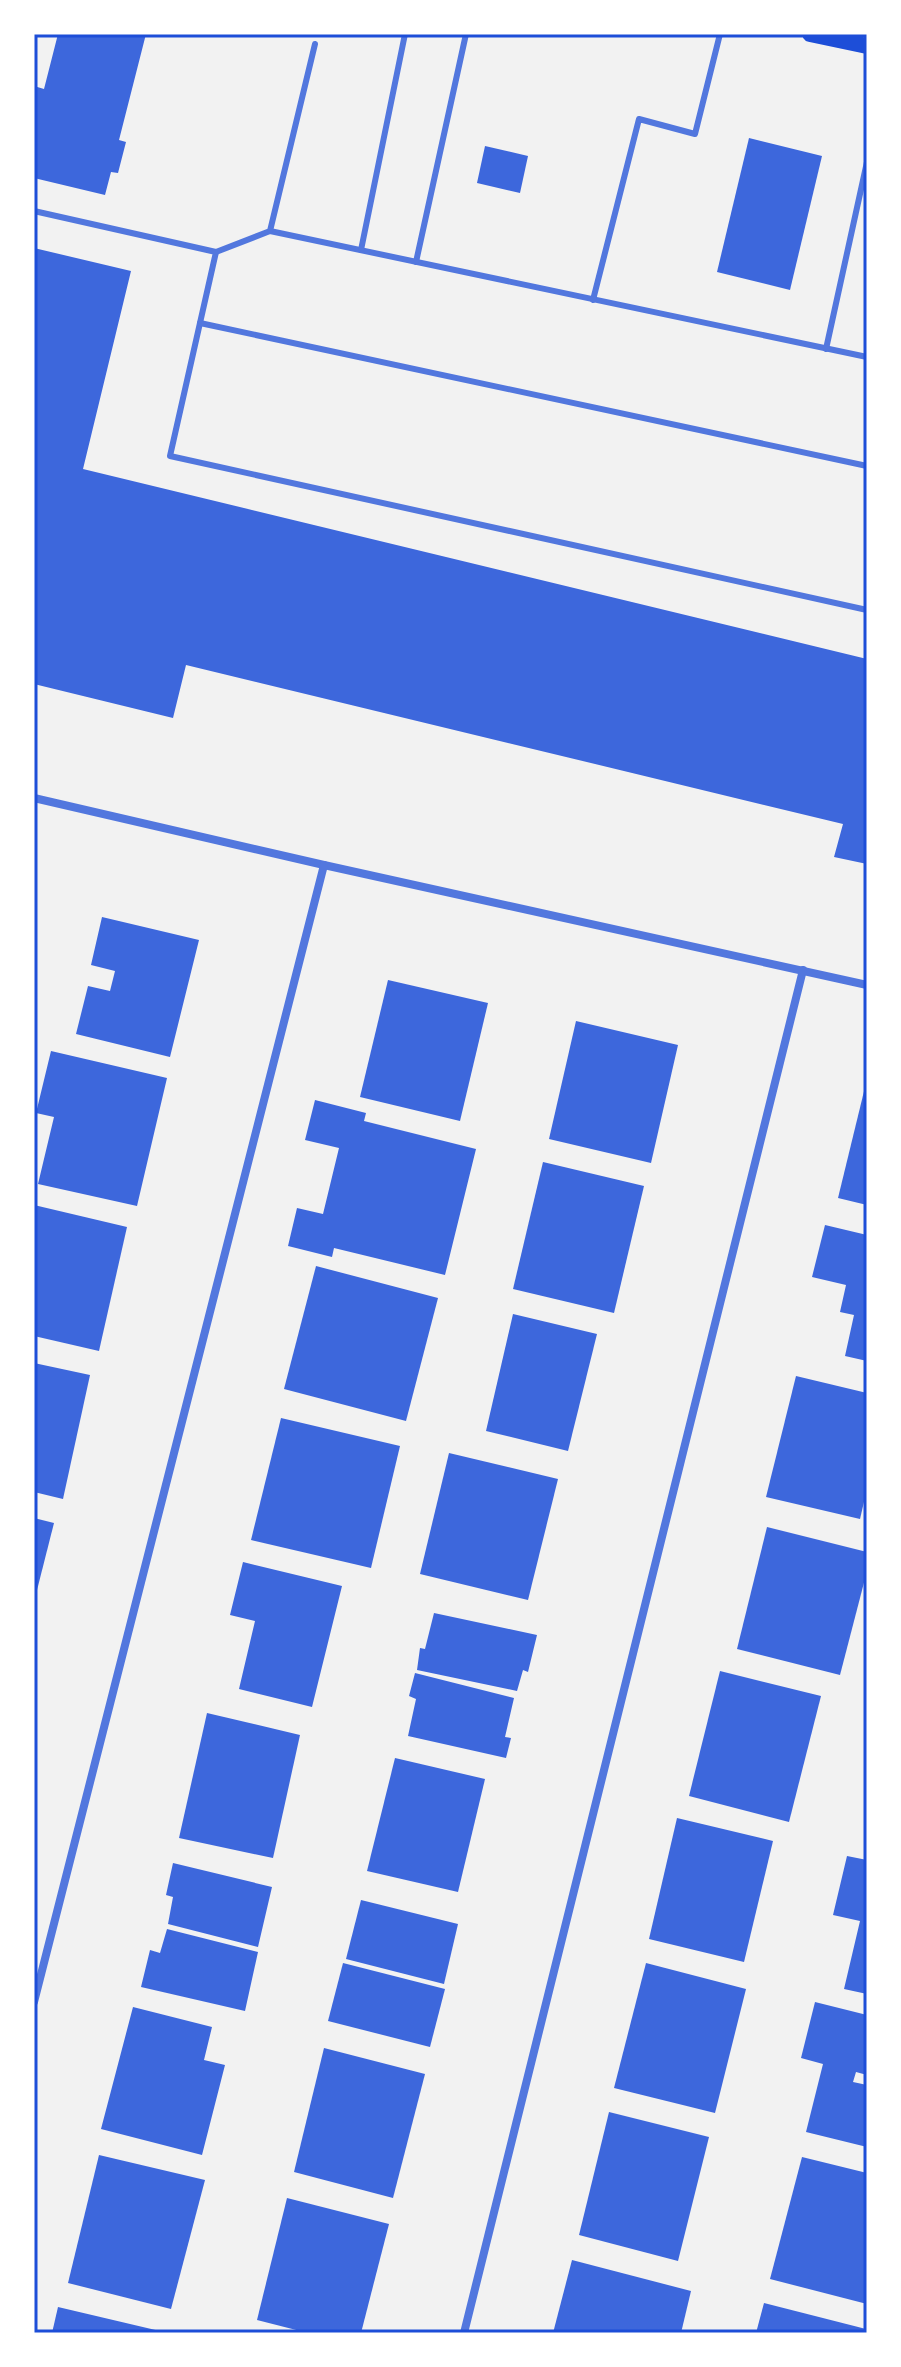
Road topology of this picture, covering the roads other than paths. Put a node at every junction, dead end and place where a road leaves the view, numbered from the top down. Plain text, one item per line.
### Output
1 (405, 34) edge
2 (466, 34) edge
3 (720, 34) edge
4 (810, 34) edge
5 (315, 44) dead end
6 (867, 46) edge
7 (867, 162) edge
8 (34, 211) edge
9 (270, 231) junction
10 (361, 250) junction
11 (216, 252) junction
12 (416, 262) junction
13 (593, 300) junction
14 (200, 323) junction
15 (826, 349) junction
16 (867, 357) edge
17 (867, 466) edge
18 (867, 610) edge
19 (34, 798) edge
20 (324, 865) junction
21 (803, 970) junction
22 (867, 985) edge
23 (34, 2002) edge
24 (464, 2333) edge

1 - 10 lane
2 - 12 lane
3 - 13 lane
4 - 6 main road
5 - 9 lane
7 - 15 lane
8 - 11 lane
9 - 10 lane
9 - 11 lane
10 - 12 lane
11 - 14 lane
12 - 13 lane
13 - 15 lane
14 - 17 lane
14 - 18 lane
15 - 16 lane
19 - 20 street
20 - 21 street
20 - 23 street
21 - 22 street
21 - 24 street

